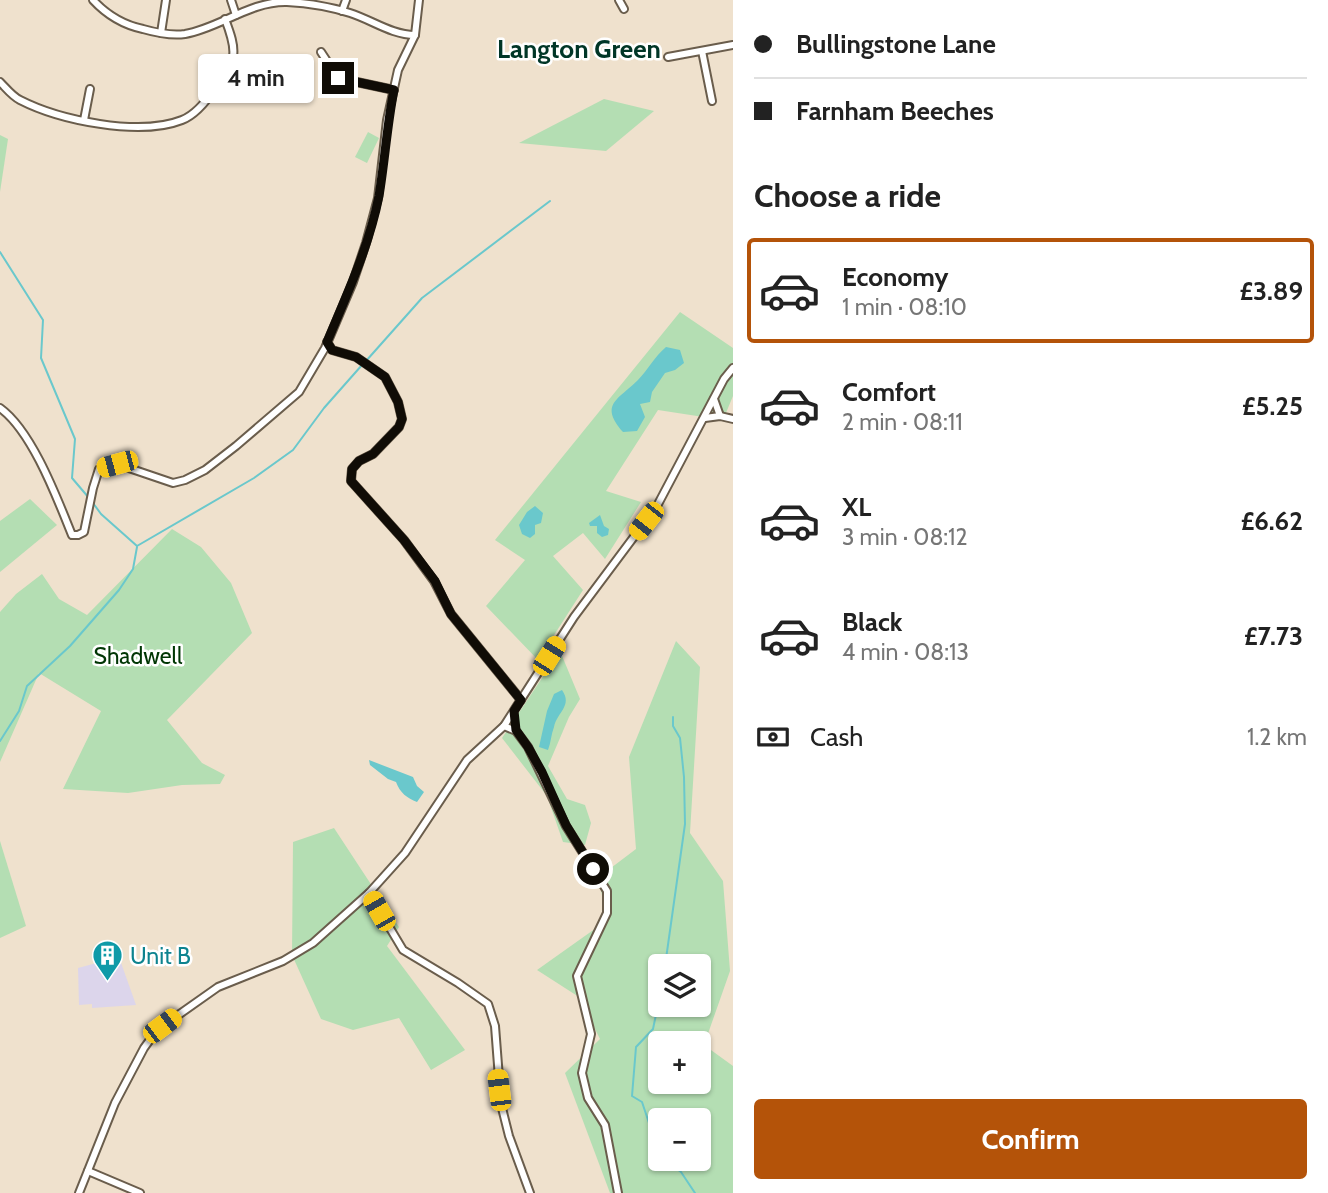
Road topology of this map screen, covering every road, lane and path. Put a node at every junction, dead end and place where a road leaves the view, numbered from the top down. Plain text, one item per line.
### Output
1 (93, 0) edge
2 (166, 0) edge
3 (231, 0) edge
4 (346, 0) edge
5 (419, 0) edge
6 (619, 0) edge
7 (624, 9) dead end
8 (342, 12) junction
9 (236, 15) junction
10 (225, 19) junction
11 (161, 33) junction
12 (415, 35) junction
13 (733, 45) edge
14 (702, 51) junction
15 (321, 52) dead end
16 (668, 57) dead end
17 (0, 82) edge
18 (90, 89) dead end
19 (394, 90) junction
20 (712, 101) dead end
21 (85, 120) junction
22 (327, 342) junction
23 (733, 368) edge
24 (714, 399) junction
25 (0, 408) edge
26 (720, 416) junction
27 (705, 418) junction
28 (733, 419) edge
29 (521, 700) junction
30 (514, 711) junction
31 (504, 726) junction
32 (516, 730) junction
33 (369, 893) junction
34 (88, 1171) junction
35 (79, 1193) edge
36 (140, 1193) edge
37 (530, 1193) edge
38 (618, 1193) edge

1 - 11 street
2 - 11 street
3 - 9 street
4 - 8 street
5 - 12 street
6 - 7 street
8 - 9 street
8 - 12 street
9 - 10 street
10 - 11 street
10 - 21 street
12 - 19 street
13 - 14 street
14 - 16 street
14 - 20 street
15 - 19 street
17 - 21 street
18 - 21 street
19 - 22 street
22 - 25 street
22 - 29 street
23 - 24 street
24 - 26 street
24 - 27 street
26 - 27 street
26 - 28 street
27 - 29 street
29 - 30 street
30 - 31 street
30 - 32 street
31 - 32 street
31 - 33 street
32 - 38 street
33 - 34 street
33 - 37 street
34 - 35 street
34 - 36 street

